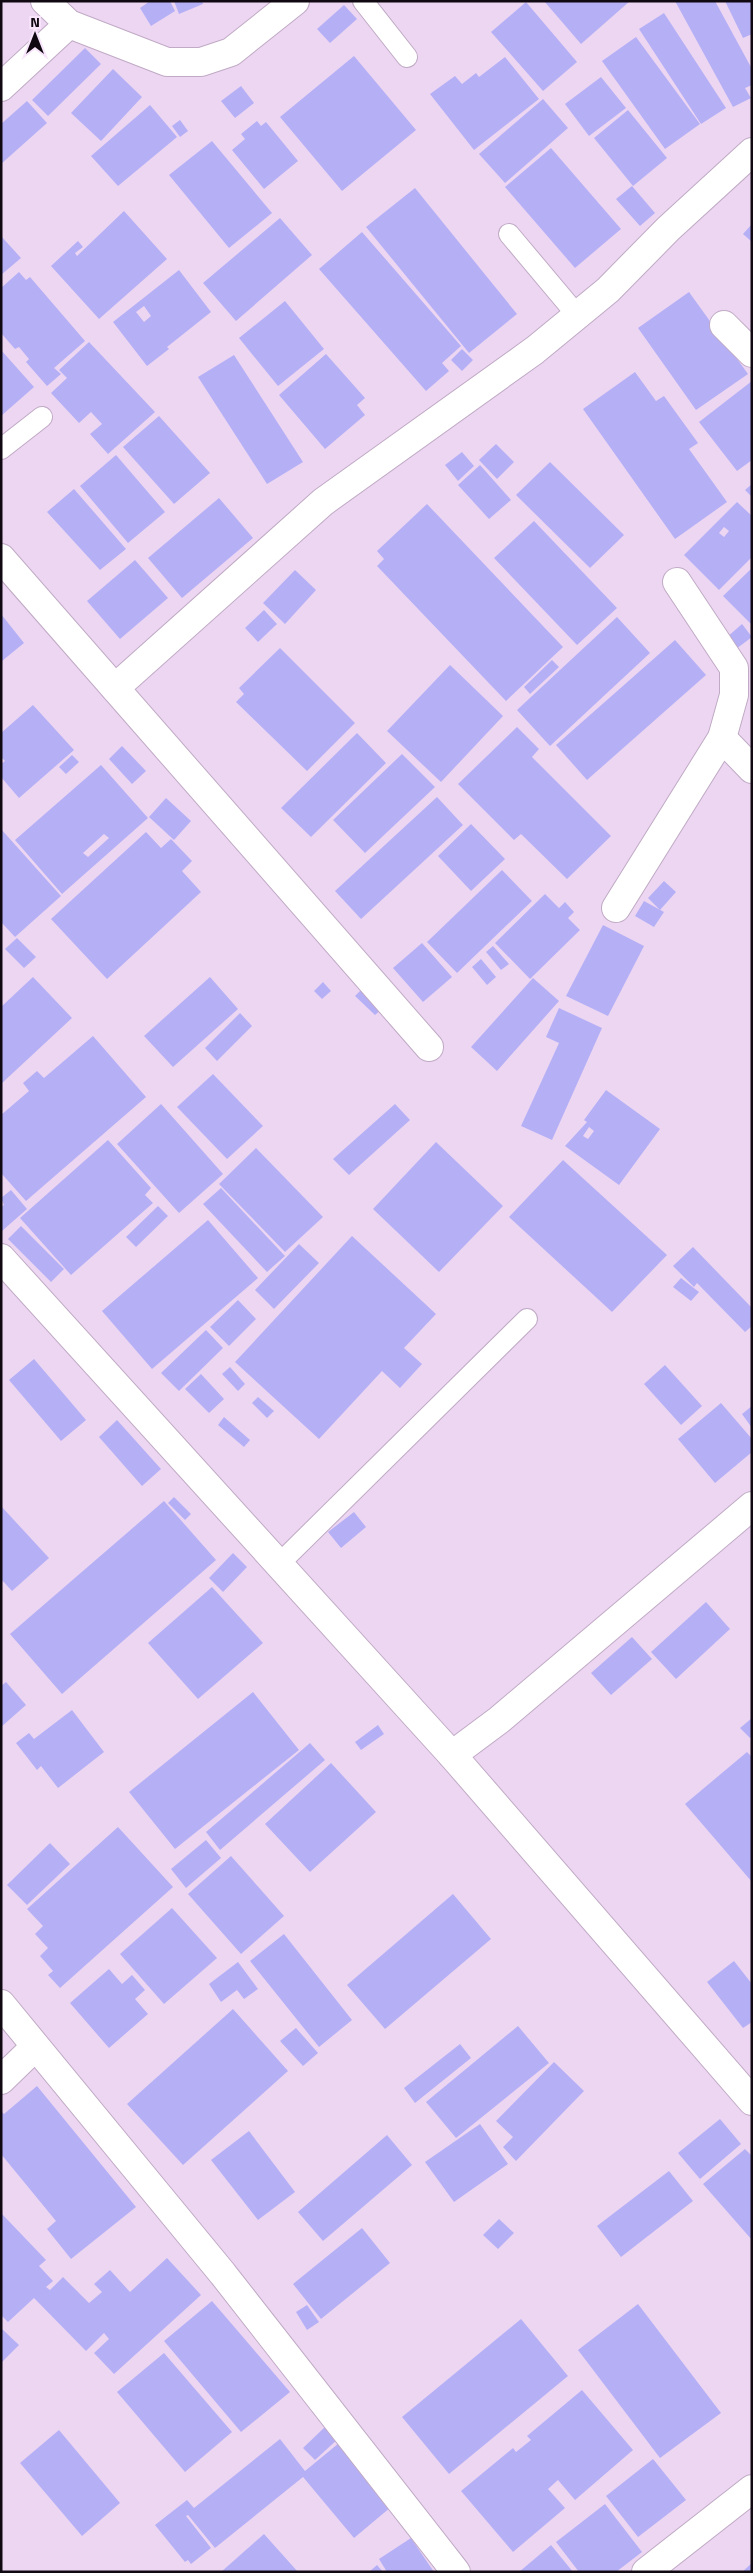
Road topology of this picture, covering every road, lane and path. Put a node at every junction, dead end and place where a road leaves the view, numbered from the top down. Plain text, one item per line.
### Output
1 (45, 1) edge
2 (295, 1) edge
3 (363, 1) edge
4 (69, 24) junction
5 (407, 57) dead end
6 (1, 87) edge
7 (752, 152) edge
8 (510, 234) dead end
9 (577, 315) junction
10 (724, 325) dead end
11 (752, 353) edge
12 (42, 417) dead end
13 (1, 449) edge
14 (1, 558) edge
15 (677, 582) dead end
16 (115, 688) junction
17 (722, 738) junction
18 (752, 769) edge
19 (616, 908) dead end
20 (429, 1047) dead end
21 (1, 1258) edge
22 (527, 1318) dead end
23 (752, 1506) edge
24 (280, 1563) junction
25 (452, 1755) junction
26 (1, 2004) edge
27 (36, 2047) junction
28 (1, 2080) edge
29 (752, 2101) edge
30 (752, 2489) edge
31 (456, 2572) edge
32 (646, 2572) edge

1 - 4 street
2 - 4 street
3 - 5 lane
4 - 6 street
7 - 9 street
8 - 9 lane
9 - 16 street
10 - 11 street
12 - 13 lane
14 - 16 street
15 - 17 street
16 - 20 street
17 - 18 street
17 - 19 street
21 - 24 street
22 - 24 lane
23 - 25 street
24 - 25 street
25 - 29 street
26 - 27 street
27 - 28 street
27 - 31 street
30 - 32 street

